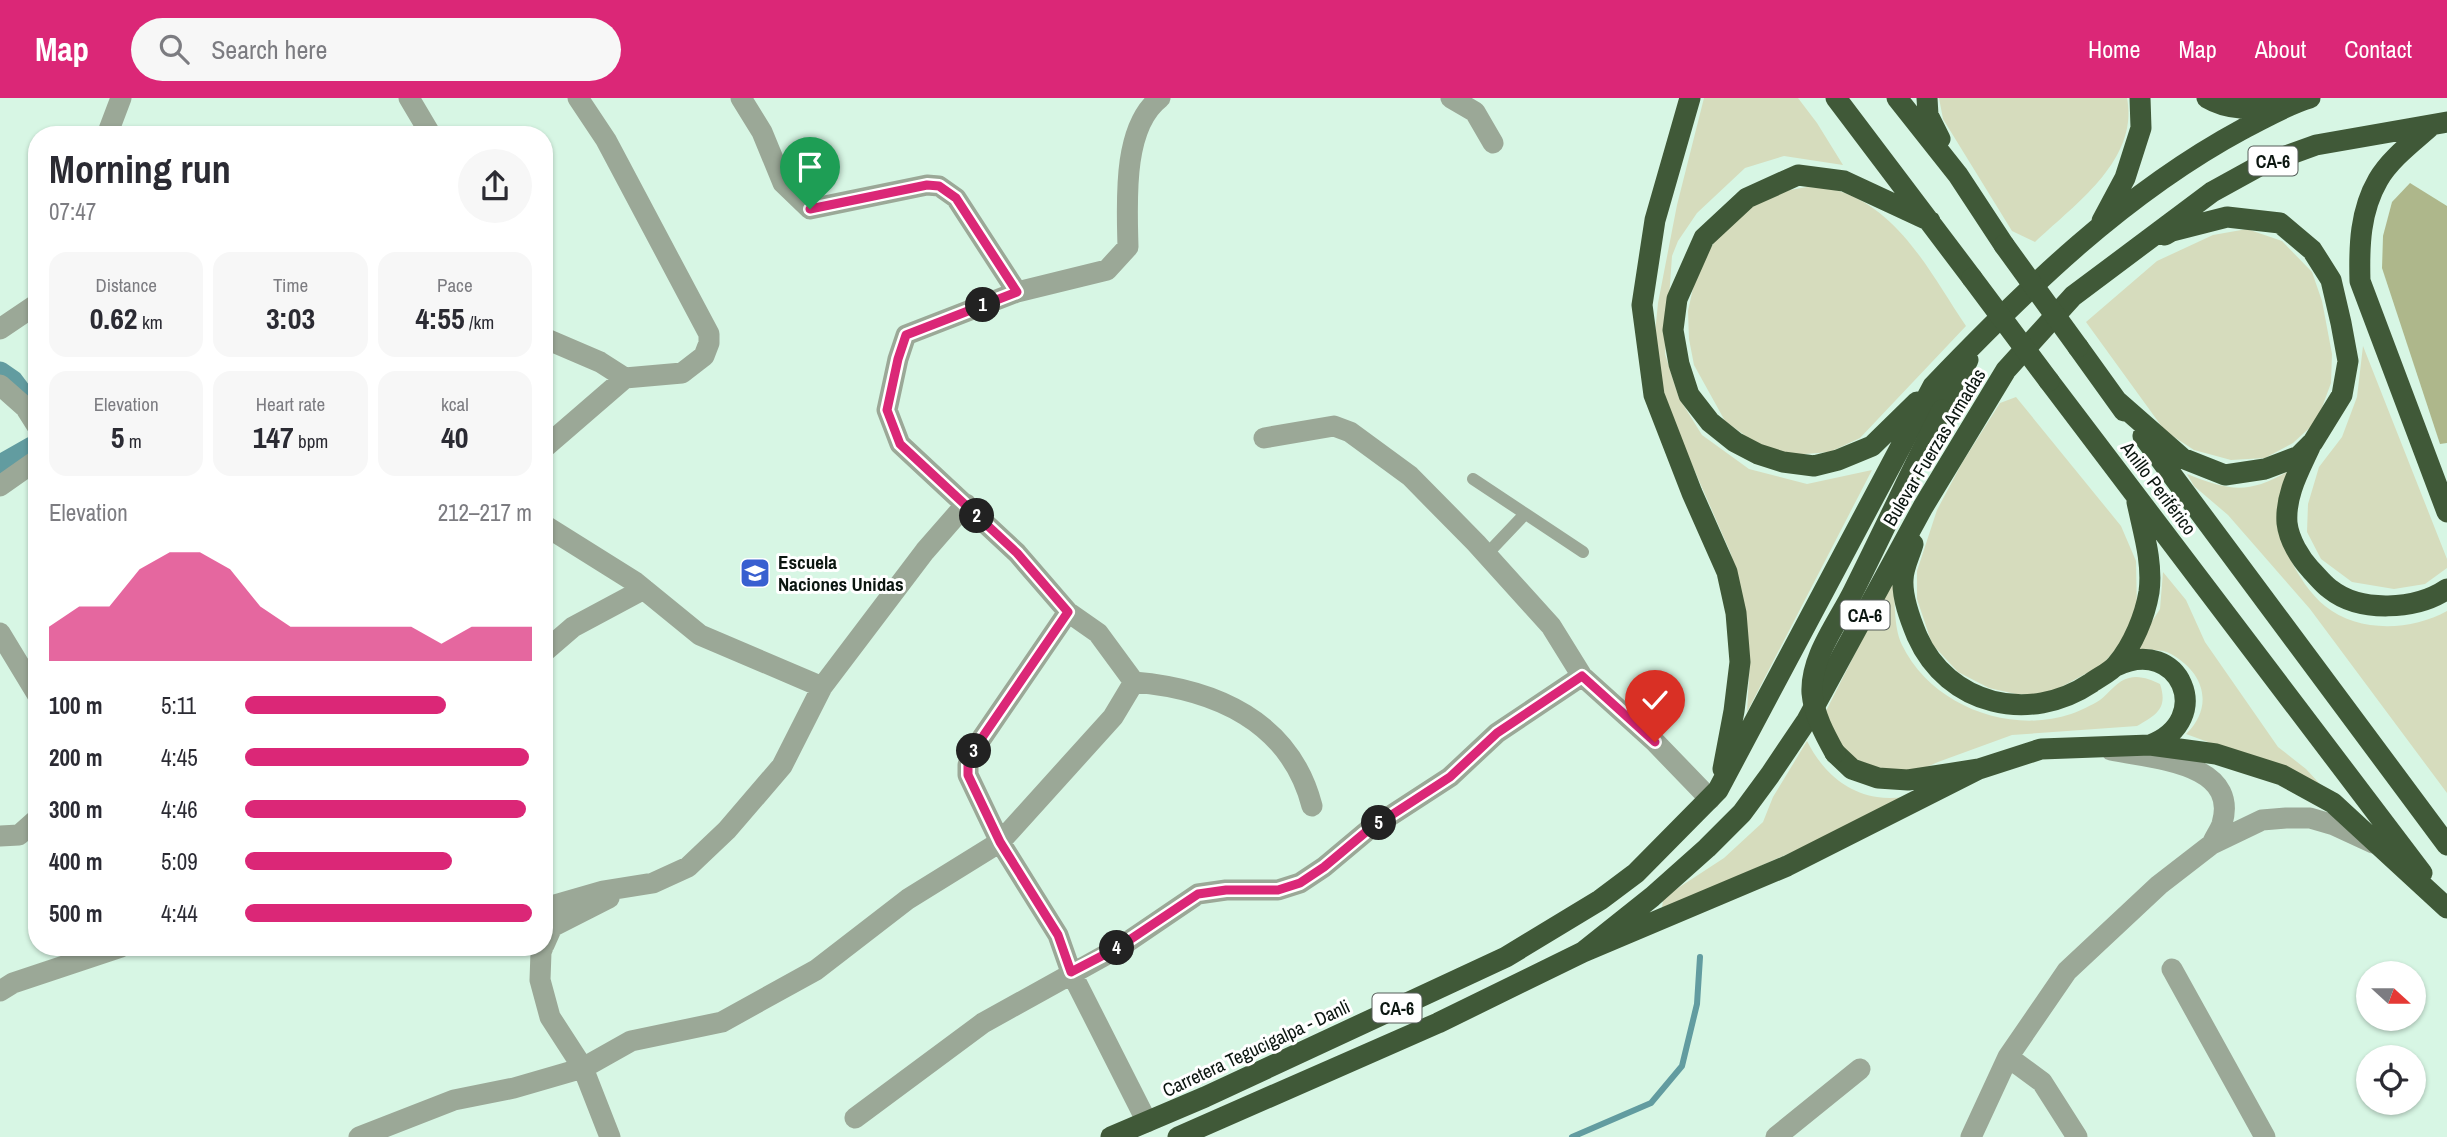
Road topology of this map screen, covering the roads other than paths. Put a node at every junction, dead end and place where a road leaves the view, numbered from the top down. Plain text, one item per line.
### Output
1 (121, 98) edge
2 (410, 98) edge
3 (578, 98) edge
4 (741, 98) edge
5 (1160, 98) edge
6 (1451, 98) edge
7 (1689, 98) edge
8 (1836, 98) edge
9 (1897, 98) edge
10 (2140, 98) edge
11 (2207, 98) edge
12 (2301, 101) edge
13 (1924, 104) edge
14 (2439, 124) edge
15 (110, 126) edge
16 (426, 126) edge
17 (1493, 143) dead end
18 (1958, 175) junction
19 (1930, 221) junction
20 (2099, 226) junction
21 (2124, 259) junction
22 (1017, 292) junction
23 (28, 310) edge
24 (0, 330) edge
25 (1980, 337) junction
26 (553, 342) edge
27 (625, 378) junction
28 (0, 385) edge
29 (1933, 386) junction
30 (2117, 401) junction
31 (28, 412) edge
32 (1264, 438) dead end
33 (553, 440) edge
34 (2313, 442) junction
35 (28, 466) edge
36 (1473, 479) dead end
37 (0, 486) edge
38 (2135, 494) junction
39 (966, 504) junction
40 (1923, 507) junction
41 (2447, 512) edge
42 (1525, 514) junction
43 (553, 531) edge
44 (1583, 552) dead end
45 (1487, 554) junction
46 (644, 589) junction
47 (2447, 589) edge
48 (1068, 612) junction
49 (0, 633) edge
50 (553, 644) edge
51 (2116, 666) junction
52 (1582, 676) junction
53 (28, 679) edge
54 (1134, 682) junction
55 (822, 687) junction
56 (2150, 745) junction
57 (2094, 746) junction
58 (1979, 769) junction
59 (1714, 794) junction
60 (1312, 806) dead end
61 (28, 827) edge
62 (0, 836) edge
63 (1000, 842) junction
64 (2212, 844) junction
65 (2376, 845) junction
66 (2447, 845) edge
67 (1636, 873) joint
68 (625, 887) junction
69 (553, 905) edge
70 (2447, 907) edge
71 (553, 927) edge
72 (1583, 952) junction
73 (94, 956) edge
74 (541, 956) edge
75 (2172, 969) dead end
76 (1071, 972) junction
77 (0, 991) edge
78 (2008, 1057) junction
79 (583, 1068) junction
80 (1860, 1069) dead end
81 (855, 1118) dead end
82 (1147, 1122) junction
83 (359, 1137) edge
84 (610, 1137) edge
85 (1111, 1137) edge
86 (1178, 1137) edge
87 (1776, 1137) edge
88 (1971, 1137) edge
89 (2077, 1137) edge
90 (2265, 1137) edge

1 - 15 street
2 - 16 street
3 - 27 street
4 - 22 street
5 - 22 street
6 - 17 street
7 - 59 highway
8 - 19 highway, Anillo Periférico
9 - 18 highway, Anillo Periférico
10 - 20 highway
11 - 12 highway
12 - 20 highway, Bulevar Fuerzas Armadas / CA-6
13 - 18 highway
14 - 21 highway, Bulevar Fuerzas Armadas / CA-6
14 - 41 highway
18 - 30 highway, Anillo Periférico, bridge
19 - 29 highway
19 - 38 highway, Anillo Periférico, bridge
20 - 25 highway, Bulevar Fuerzas Armadas / CA-6
21 - 34 highway
21 - 40 highway, Bulevar Fuerzas Armadas / CA-6
22 - 39 street
23 - 24 street
25 - 29 highway, Bulevar Fuerzas Armadas / CA-6
25 - 58 highway, bridge
26 - 27 street
27 - 33 street
28 - 31 street
29 - 59 highway, Bulevar Fuerzas Armadas / CA-6
30 - 34 highway
30 - 66 highway, Anillo Periférico
32 - 45 street
34 - 47 highway
35 - 37 street
36 - 42 lane
38 - 51 highway
38 - 70 highway, Anillo Periférico
39 - 48 street
39 - 55 street
40 - 51 highway
40 - 72 highway, Bulevar Fuerzas Armadas / CA-6
42 - 44 lane
42 - 45 lane
43 - 46 street
45 - 52 street
46 - 50 street
46 - 55 street
48 - 54 street
48 - 63 street
49 - 53 street
51 - 56 highway
52 - 59 street
52 - 76 street
54 - 60 street
54 - 63 street
55 - 68 street
56 - 57 highway
56 - 65 highway
57 - 58 highway
57 - 64 street
58 - 72 highway
59 - 67 highway, Bulevar Fuerzas Armadas / CA-6
61 - 62 street
63 - 76 street
63 - 79 street
64 - 65 street
64 - 78 street
65 - 70 highway
67 - 82 highway, Carretera Tegucigalpa - Danli / CA-6
68 - 69 street
68 - 71 street
72 - 86 highway, CA-6
73 - 77 street
74 - 79 street
75 - 90 street
76 - 81 street
76 - 82 street
78 - 88 street
78 - 89 street
79 - 83 street
79 - 84 street
80 - 87 street
82 - 85 highway, Carretera Tegucigalpa - Danli / CA-6

